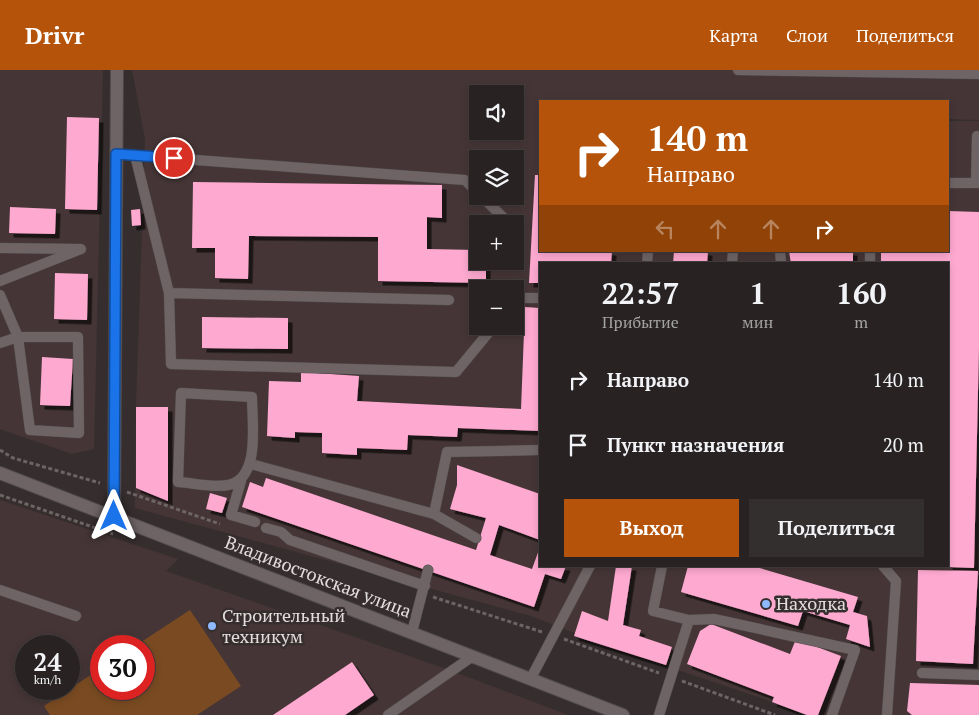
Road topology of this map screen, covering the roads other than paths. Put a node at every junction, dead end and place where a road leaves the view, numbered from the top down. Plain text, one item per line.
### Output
1 (117, 70) edge
2 (738, 70) edge
3 (979, 74) edge
4 (977, 136) dead end
5 (116, 154) junction
6 (135, 155) junction
7 (949, 183) edge
8 (977, 183) edge
9 (469, 184) edge
10 (490, 205) edge
11 (501, 215) edge
12 (0, 248) edge
13 (0, 281) edge
14 (169, 293) junction
15 (0, 295) edge
16 (524, 298) edge
17 (539, 298) edge
18 (449, 300) dead end
19 (487, 335) edge
20 (18, 336) junction
21 (0, 343) edge
22 (539, 450) edge
23 (251, 464) junction
24 (0, 473) edge
25 (241, 480) junction
26 (434, 514) junction
27 (114, 516) junction
28 (255, 522) dead end
29 (266, 528) dead end
30 (476, 538) dead end
31 (589, 567) edge
32 (662, 567) edge
33 (884, 567) edge
34 (428, 570) dead end
35 (0, 590) edge
36 (424, 590) junction
37 (76, 616) dead end
38 (689, 620) junction
39 (412, 632) junction
40 (473, 656) junction
41 (922, 673) dead end
42 (979, 675) edge
43 (531, 678) junction
44 (388, 715) edge
45 (623, 715) edge
46 (659, 715) edge
47 (832, 715) edge
48 (887, 715) edge

1 - 5 street
2 - 3 lane
4 - 8 lane
5 - 6 lane
5 - 27 street
6 - 9 lane
6 - 14 lane
7 - 8 lane
10 - 11 lane
12 - 13 lane
14 - 18 lane
14 - 19 lane
15 - 20 lane
16 - 17 lane
20 - 20 lane
20 - 21 lane
22 - 26 lane
23 - 25 lane
23 - 25 lane
23 - 26 lane
24 - 27 street, Владивостокская улица
25 - 28 lane
26 - 30 lane
27 - 39 street, Владивостокская улица
29 - 36 lane
31 - 43 lane
32 - 38 lane
33 - 48 lane
34 - 36 lane
35 - 37 lane
36 - 39 lane
38 - 46 lane
38 - 47 lane
39 - 40 street, Владивостокская улица
40 - 43 street, Владивостокская улица
40 - 44 lane
41 - 42 lane
43 - 45 street, Владивостокская улица

